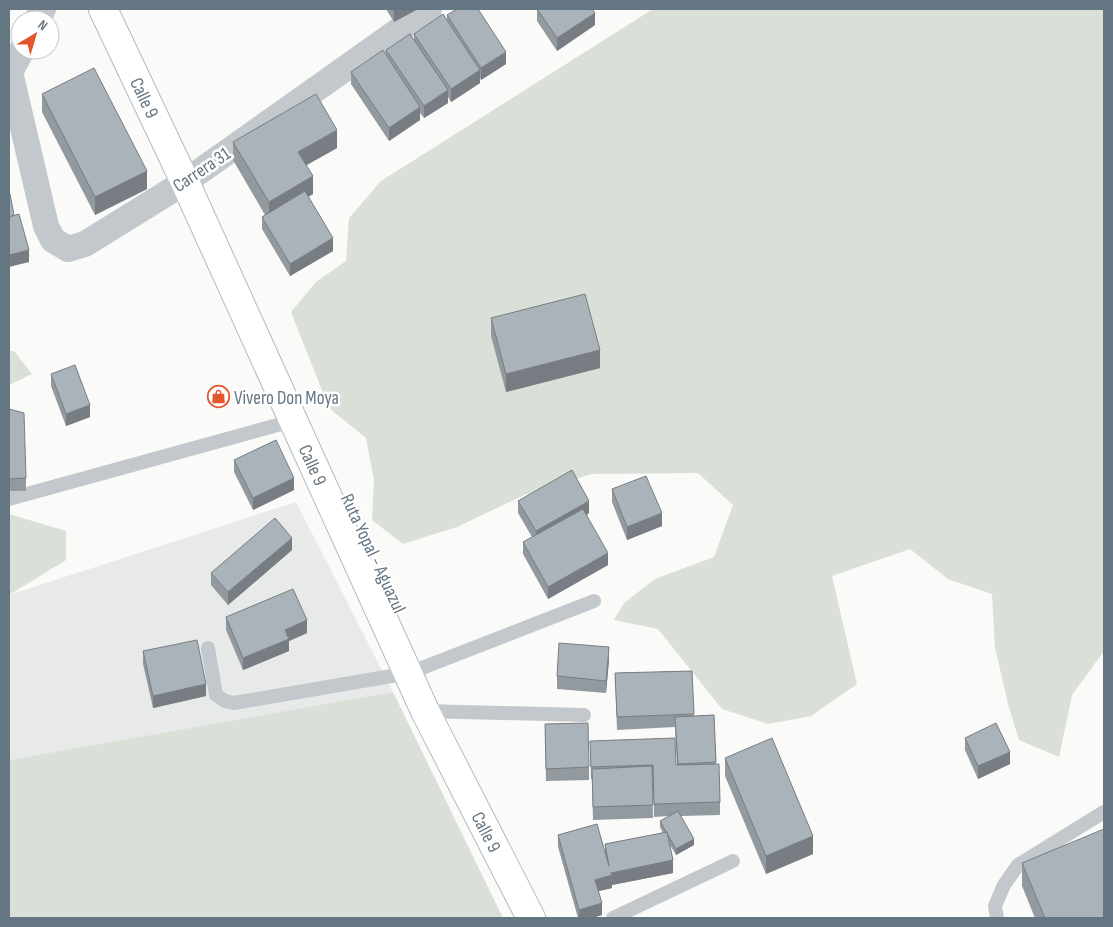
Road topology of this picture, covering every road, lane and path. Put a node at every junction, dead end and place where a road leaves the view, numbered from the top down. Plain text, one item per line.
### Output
1 (102, 9) edge
2 (429, 9) edge
3 (17, 60) edge
4 (185, 182) junction
5 (292, 421) junction
6 (9, 499) edge
7 (594, 602) dead end
8 (208, 648) dead end
9 (409, 674) junction
10 (425, 711) junction
11 (584, 715) dead end
12 (1104, 812) edge
13 (733, 861) dead end
14 (531, 918) edge
15 (613, 918) edge
16 (997, 918) edge

1 - 4 lane, Ruta Yopal - Aguazul
2 - 4 street, Carrera 31
3 - 4 street, Carrera 31
4 - 5 lane, Ruta Yopal - Aguazul
5 - 6 lane
5 - 9 lane, Ruta Yopal - Aguazul
7 - 9 lane
8 - 9 lane
9 - 10 lane, Ruta Yopal - Aguazul
10 - 11 lane
10 - 14 lane, Ruta Yopal - Aguazul
12 - 16 lane
13 - 15 lane

